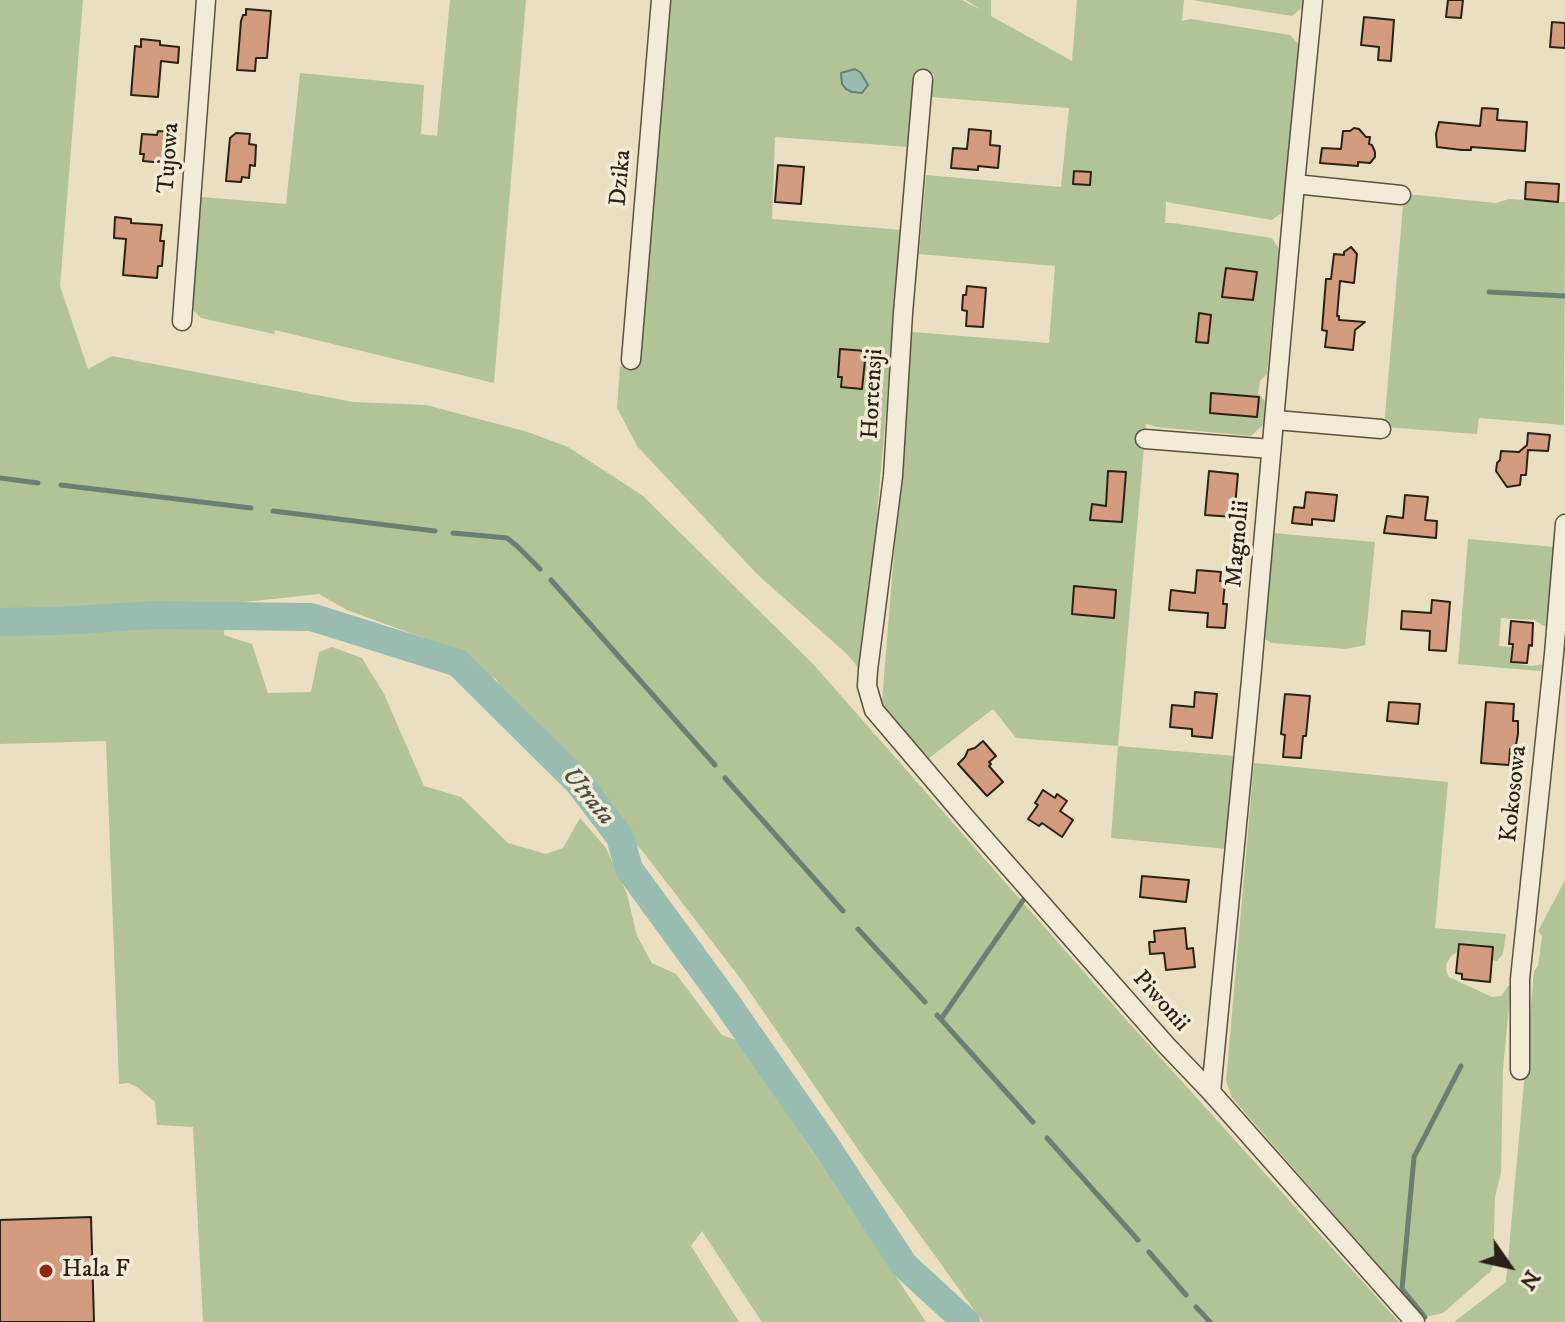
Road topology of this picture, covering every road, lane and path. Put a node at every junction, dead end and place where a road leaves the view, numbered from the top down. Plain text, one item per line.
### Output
1 (206, 0) edge
2 (661, 0) edge
3 (1313, 0) edge
4 (923, 79) dead end
5 (1295, 184) junction
6 (1401, 195) dead end
7 (182, 321) dead end
8 (631, 360) dead end
9 (1276, 420) junction
10 (1381, 429) dead end
11 (1145, 439) dead end
12 (1271, 449) junction
13 (1565, 524) edge
14 (874, 710) joint
15 (1520, 1070) dead end
16 (1211, 1092) junction
17 (1415, 1322) edge

1 - 7 street, Tujowa
2 - 8 street, Dzika
3 - 5 street, Magnolii
4 - 14 street, Hortensji
5 - 6 street
5 - 9 street, Magnolii
9 - 10 street
9 - 12 street, Magnolii
11 - 12 street
12 - 16 street, Magnolii
13 - 15 street, Kokosowa
14 - 16 street, Piwonii
16 - 17 street, Piwonii

